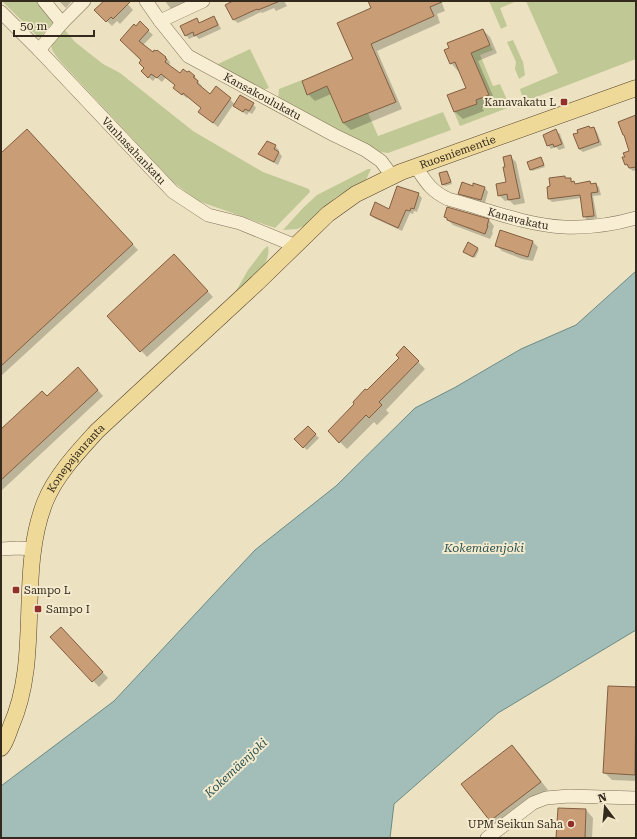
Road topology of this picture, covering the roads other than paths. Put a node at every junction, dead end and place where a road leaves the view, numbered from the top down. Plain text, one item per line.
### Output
1 (44, 1) edge
2 (84, 1) edge
3 (146, 1) edge
4 (203, 1) edge
5 (1, 12) edge
6 (160, 21) junction
7 (62, 23) junction
8 (39, 50) junction
9 (636, 88) edge
10 (416, 167) junction
11 (392, 176) junction
12 (636, 218) edge
13 (296, 246) junction
14 (1, 549) edge
15 (33, 549) junction
16 (1, 748) edge
17 (636, 798) edge
18 (487, 838) edge

1 - 7 street
2 - 7 street
3 - 6 street, Kansakoulukatu
4 - 6 street
5 - 8 street, Vanhasahankatu
6 - 11 street, Kansakoulukatu
7 - 8 street
8 - 13 street, Vanhasahankatu
9 - 10 main road, Ruosniementie
10 - 11 main road, Ruosniementie
10 - 12 street, Kanavakatu
11 - 13 main road, Ruosniementie
13 - 15 main road, Konepajanranta
14 - 15 street
15 - 16 main road, Konepajanranta
17 - 18 street

